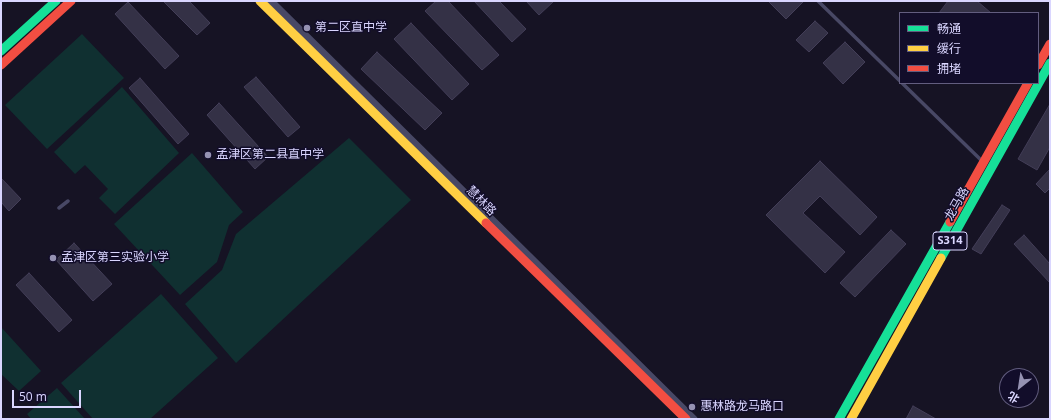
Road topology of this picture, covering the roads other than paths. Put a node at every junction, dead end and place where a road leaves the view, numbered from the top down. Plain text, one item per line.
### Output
1 (56, 1) edge
2 (71, 1) edge
3 (260, 1) edge
4 (271, 1) edge
5 (818, 1) edge
6 (1050, 44) edge
7 (1, 51) edge
8 (1039, 63) edge
9 (1050, 63) edge
10 (1, 65) edge
11 (899, 80) edge
12 (1039, 83) edge
13 (903, 84) edge
14 (1027, 84) edge
15 (1038, 84) edge
16 (983, 162) junction
17 (68, 200) dead end
18 (60, 208) dead end
19 (686, 419) edge
20 (694, 419) edge
21 (839, 419) edge
22 (851, 419) edge

1 - 7 main road
2 - 10 main road
3 - 19 main road, 慧林路
4 - 20 street, 慧林路
5 - 11 lane
6 - 8 main road
9 - 12 main road, 龙马路 / S314
13 - 16 lane
14 - 16 main road, 龙马路 / S314
15 - 22 main road, 龙马路 / S314
16 - 21 main road, 龙马路 / S314
17 - 18 lane

